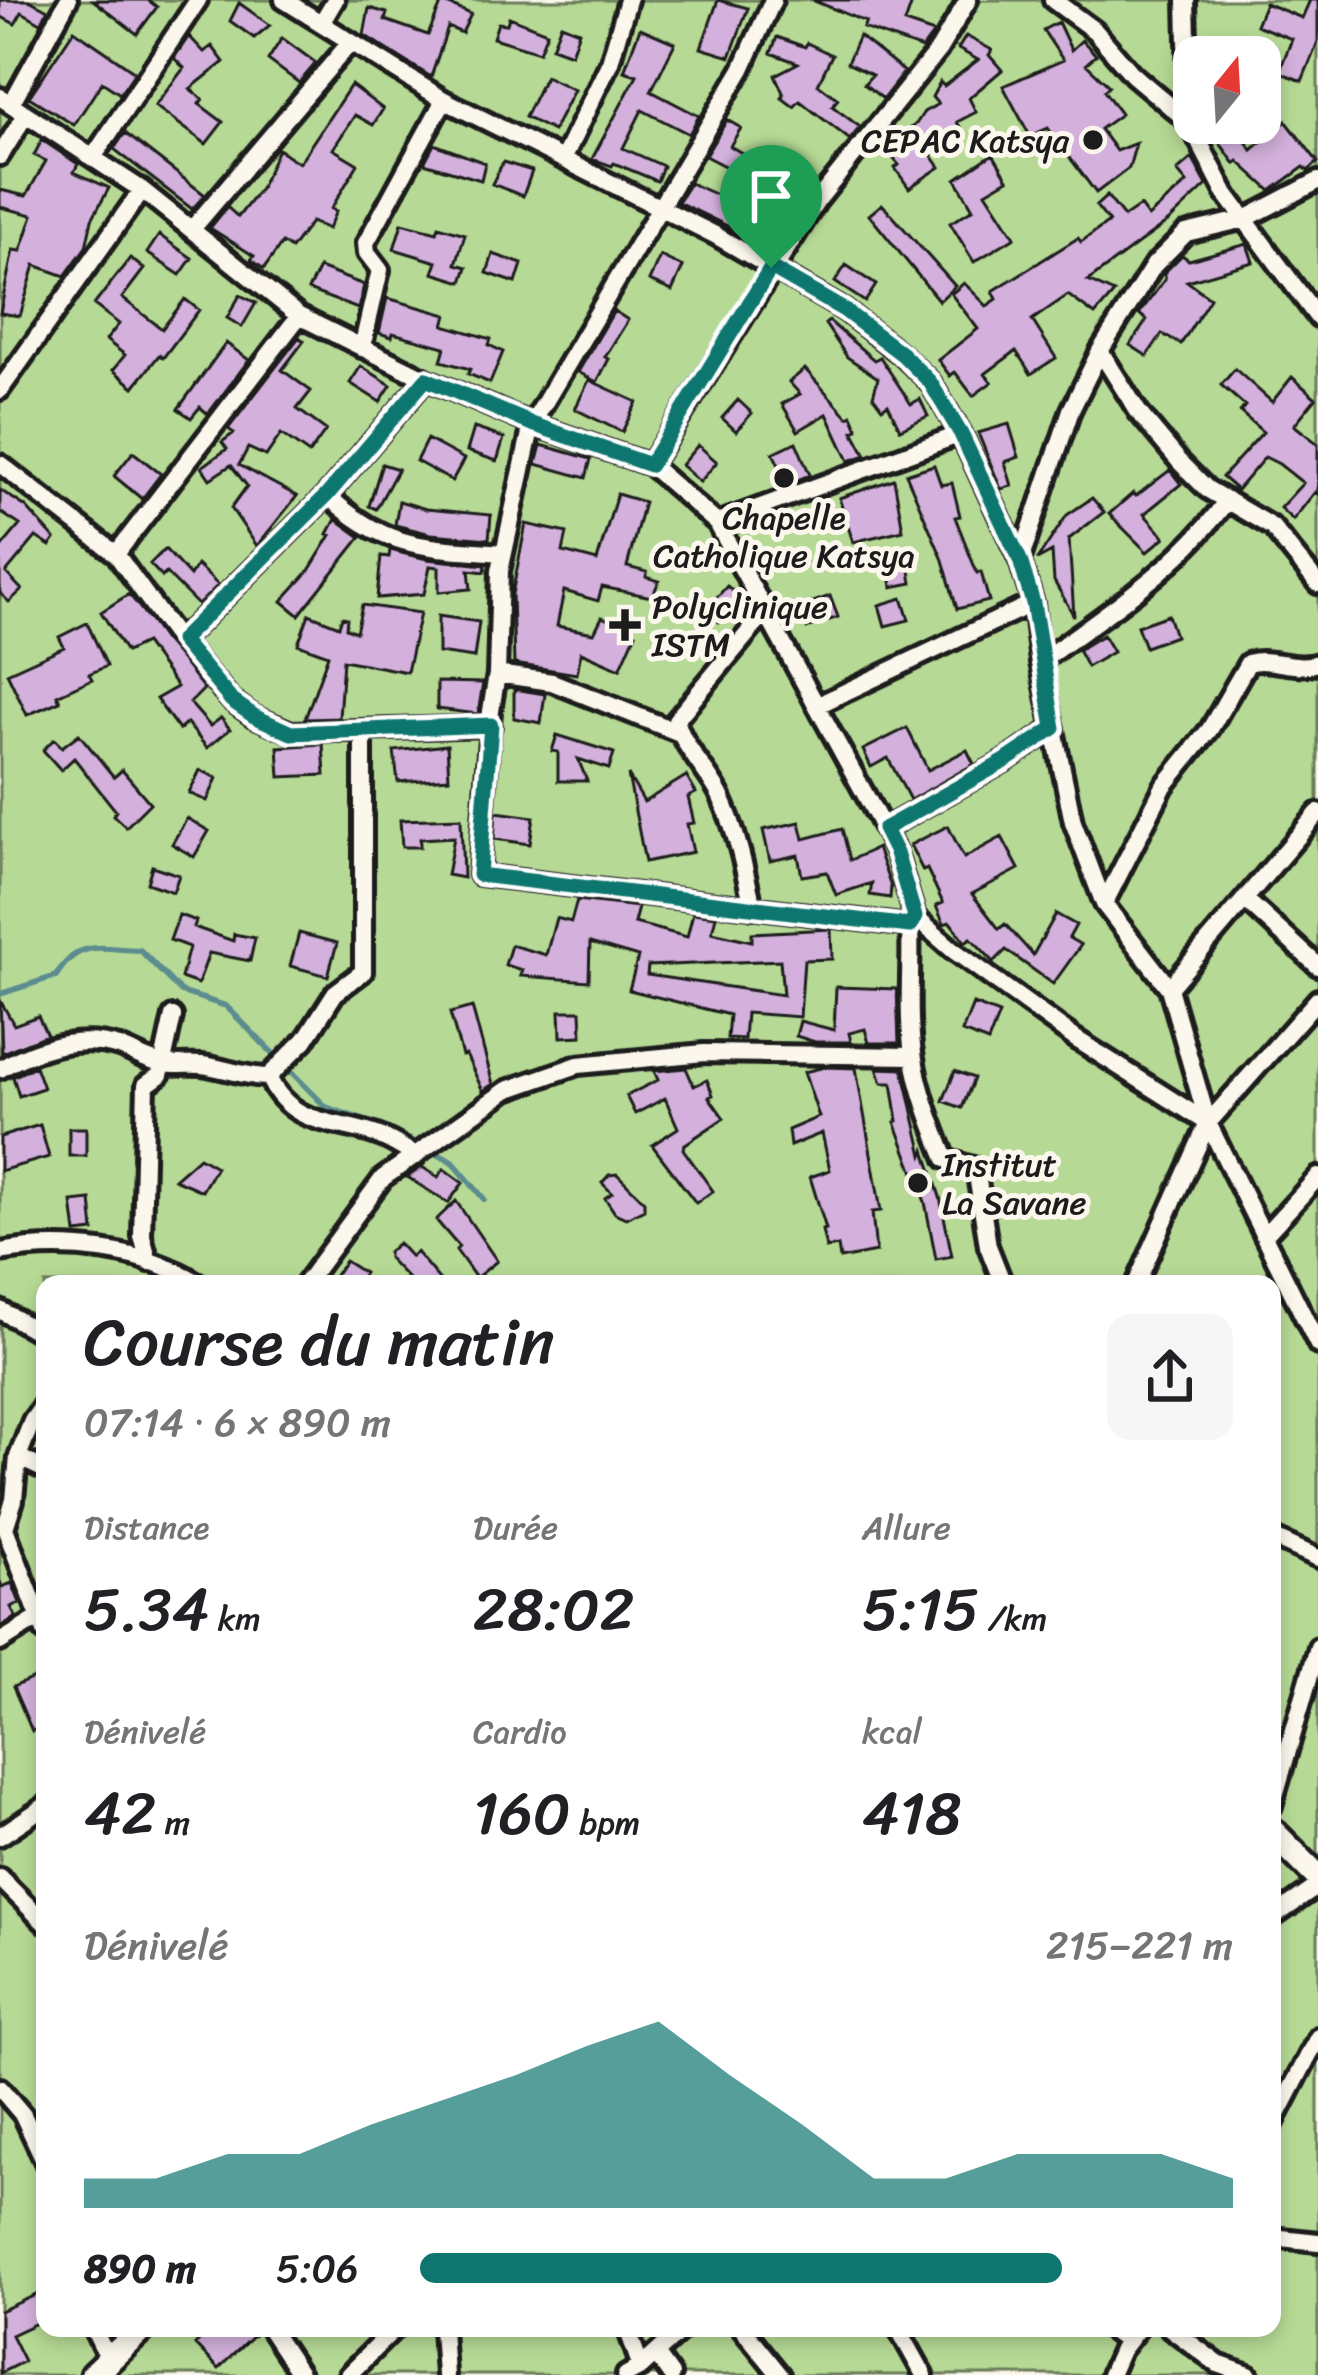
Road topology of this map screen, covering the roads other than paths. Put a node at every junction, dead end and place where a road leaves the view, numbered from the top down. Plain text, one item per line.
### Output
1 (68, 0) edge
2 (198, 0) edge
3 (284, 0) edge
4 (335, 0) edge
5 (628, 0) edge
6 (773, 0) edge
7 (968, 0) edge
8 (1053, 0) edge
9 (1186, 0) edge
10 (322, 22) junction
11 (1187, 36) edge
12 (349, 44) junction
13 (444, 100) junction
14 (13, 105) edge
15 (1173, 108) edge
16 (1199, 144) edge
17 (0, 156) edge
18 (94, 156) junction
19 (563, 157) junction
20 (1318, 181) edge
21 (142, 190) junction
22 (660, 207) junction
23 (1246, 219) junction
24 (192, 230) junction
25 (771, 268) junction
26 (299, 316) junction
27 (1318, 318) edge
28 (362, 347) junction
29 (1100, 351) junction
30 (426, 379) junction
31 (0, 390) edge
32 (532, 424) junction
33 (961, 434) junction
34 (0, 464) edge
35 (650, 465) junction
36 (327, 495) junction
37 (1227, 500) junction
38 (717, 523) junction
39 (504, 553) junction
40 (116, 554) junction
41 (1020, 560) junction
42 (1318, 584) edge
43 (1033, 603) junction
44 (766, 610) junction
45 (181, 640) junction
46 (1040, 662) junction
47 (1318, 663) edge
48 (497, 674) junction
49 (818, 705) junction
50 (491, 725) junction
51 (1054, 728) junction
52 (363, 731) junction
53 (680, 733) junction
54 (1318, 814) edge
55 (884, 829) junction
56 (1247, 901) junction
57 (1104, 904) junction
58 (753, 908) junction
59 (913, 921) junction
60 (1318, 966) edge
61 (1168, 988) junction
62 (1318, 999) edge
63 (173, 1016) dead end
64 (913, 1056) junction
65 (162, 1064) junction
66 (0, 1069) edge
67 (268, 1076) junction
68 (1208, 1123) junction
69 (416, 1156) junction
70 (1318, 1178) edge
71 (1264, 1236) junction
72 (0, 1252) edge
73 (149, 1262) junction
74 (179, 1275) edge
75 (312, 1275) edge
76 (1000, 1275) edge
77 (1140, 1275) edge
78 (0, 1310) edge
79 (36, 1331) edge
80 (1318, 1345) edge
81 (36, 1415) edge
82 (18, 1457) junction
83 (36, 1466) edge
84 (2, 1526) edge
85 (1281, 1541) edge
86 (1318, 1558) edge
87 (36, 1610) edge
88 (36, 1627) edge
89 (0, 1642) edge
90 (1318, 1647) edge
91 (1281, 1775) edge
92 (36, 1812) edge
93 (0, 1836) edge
94 (1281, 1841) edge
95 (1318, 1876) edge
96 (0, 1878) edge
97 (1318, 1886) edge
98 (1281, 1912) edge
99 (36, 1914) edge
100 (1316, 2043) edge
101 (0, 2088) edge
102 (1281, 2109) edge
103 (36, 2143) edge
104 (1281, 2238) edge
105 (1318, 2242) edge
106 (94, 2337) edge
107 (134, 2337) edge
108 (275, 2337) edge
109 (386, 2337) edge
110 (443, 2337) edge
111 (628, 2337) edge
112 (674, 2337) edge
113 (749, 2337) edge
114 (903, 2337) edge
115 (1132, 2337) edge
116 (1182, 2337) edge
117 (656, 2354) junction
118 (99, 2371) edge
119 (633, 2371) edge
120 (299, 2375) edge
121 (348, 2375) edge
122 (445, 2375) edge
123 (670, 2375) edge
124 (780, 2375) edge
125 (924, 2375) edge
126 (1110, 2375) edge
127 (1249, 2375) edge

1 - 14 street
2 - 18 street
3 - 10 street
4 - 10 street
5 - 19 street
6 - 22 street
7 - 25 street
8 - 15 street
9 - 11 street
10 - 12 street
12 - 13 street
12 - 24 street
13 - 19 street
13 - 28 street
14 - 17 street
14 - 18 street
16 - 23 street
18 - 21 street
19 - 22 street
20 - 23 street
21 - 24 street
21 - 31 street
22 - 25 street
22 - 32 street
23 - 27 street
23 - 29 street
24 - 26 street
25 - 33 street
25 - 35 street
26 - 28 street
26 - 40 street
28 - 30 street
29 - 37 street
29 - 41 street
30 - 32 street
30 - 36 street
32 - 35 street
32 - 39 street
33 - 38 street
33 - 41 street
34 - 40 street
35 - 38 street
36 - 39 street
36 - 45 street
37 - 42 street
37 - 46 street
38 - 44 street
39 - 48 street
40 - 45 street
41 - 43 street
43 - 46 street
43 - 49 street
44 - 49 street
44 - 53 street
45 - 52 street
46 - 51 street
47 - 57 street
48 - 50 street
48 - 53 street
49 - 55 street
50 - 52 street
50 - 58 street
51 - 55 street
51 - 57 street
52 - 67 street
53 - 58 street
54 - 56 street
55 - 59 street
56 - 60 street
56 - 61 street
57 - 61 street
58 - 59 street
59 - 64 street
59 - 68 street
61 - 68 street
62 - 68 street
63 - 65 street
64 - 69 street
64 - 76 street
65 - 66 street
65 - 67 street
65 - 73 street
67 - 69 street
68 - 71 street
68 - 77 street
69 - 75 street
70 - 71 street
71 - 80 street
72 - 73 street
73 - 74 street
78 - 79 street
81 - 82 street
82 - 83 street
82 - 84 street
84 - 87 street
85 - 86 street
88 - 89 street
90 - 91 street
92 - 93 street
94 - 95 street
96 - 99 street
97 - 98 street
100 - 102 street
101 - 103 street
104 - 105 street
106 - 118 street
107 - 118 street
108 - 120 street
109 - 121 street
110 - 122 street
111 - 119 street
112 - 117 street
113 - 124 street
114 - 125 street
115 - 126 street
116 - 127 street
117 - 119 street
117 - 123 street

